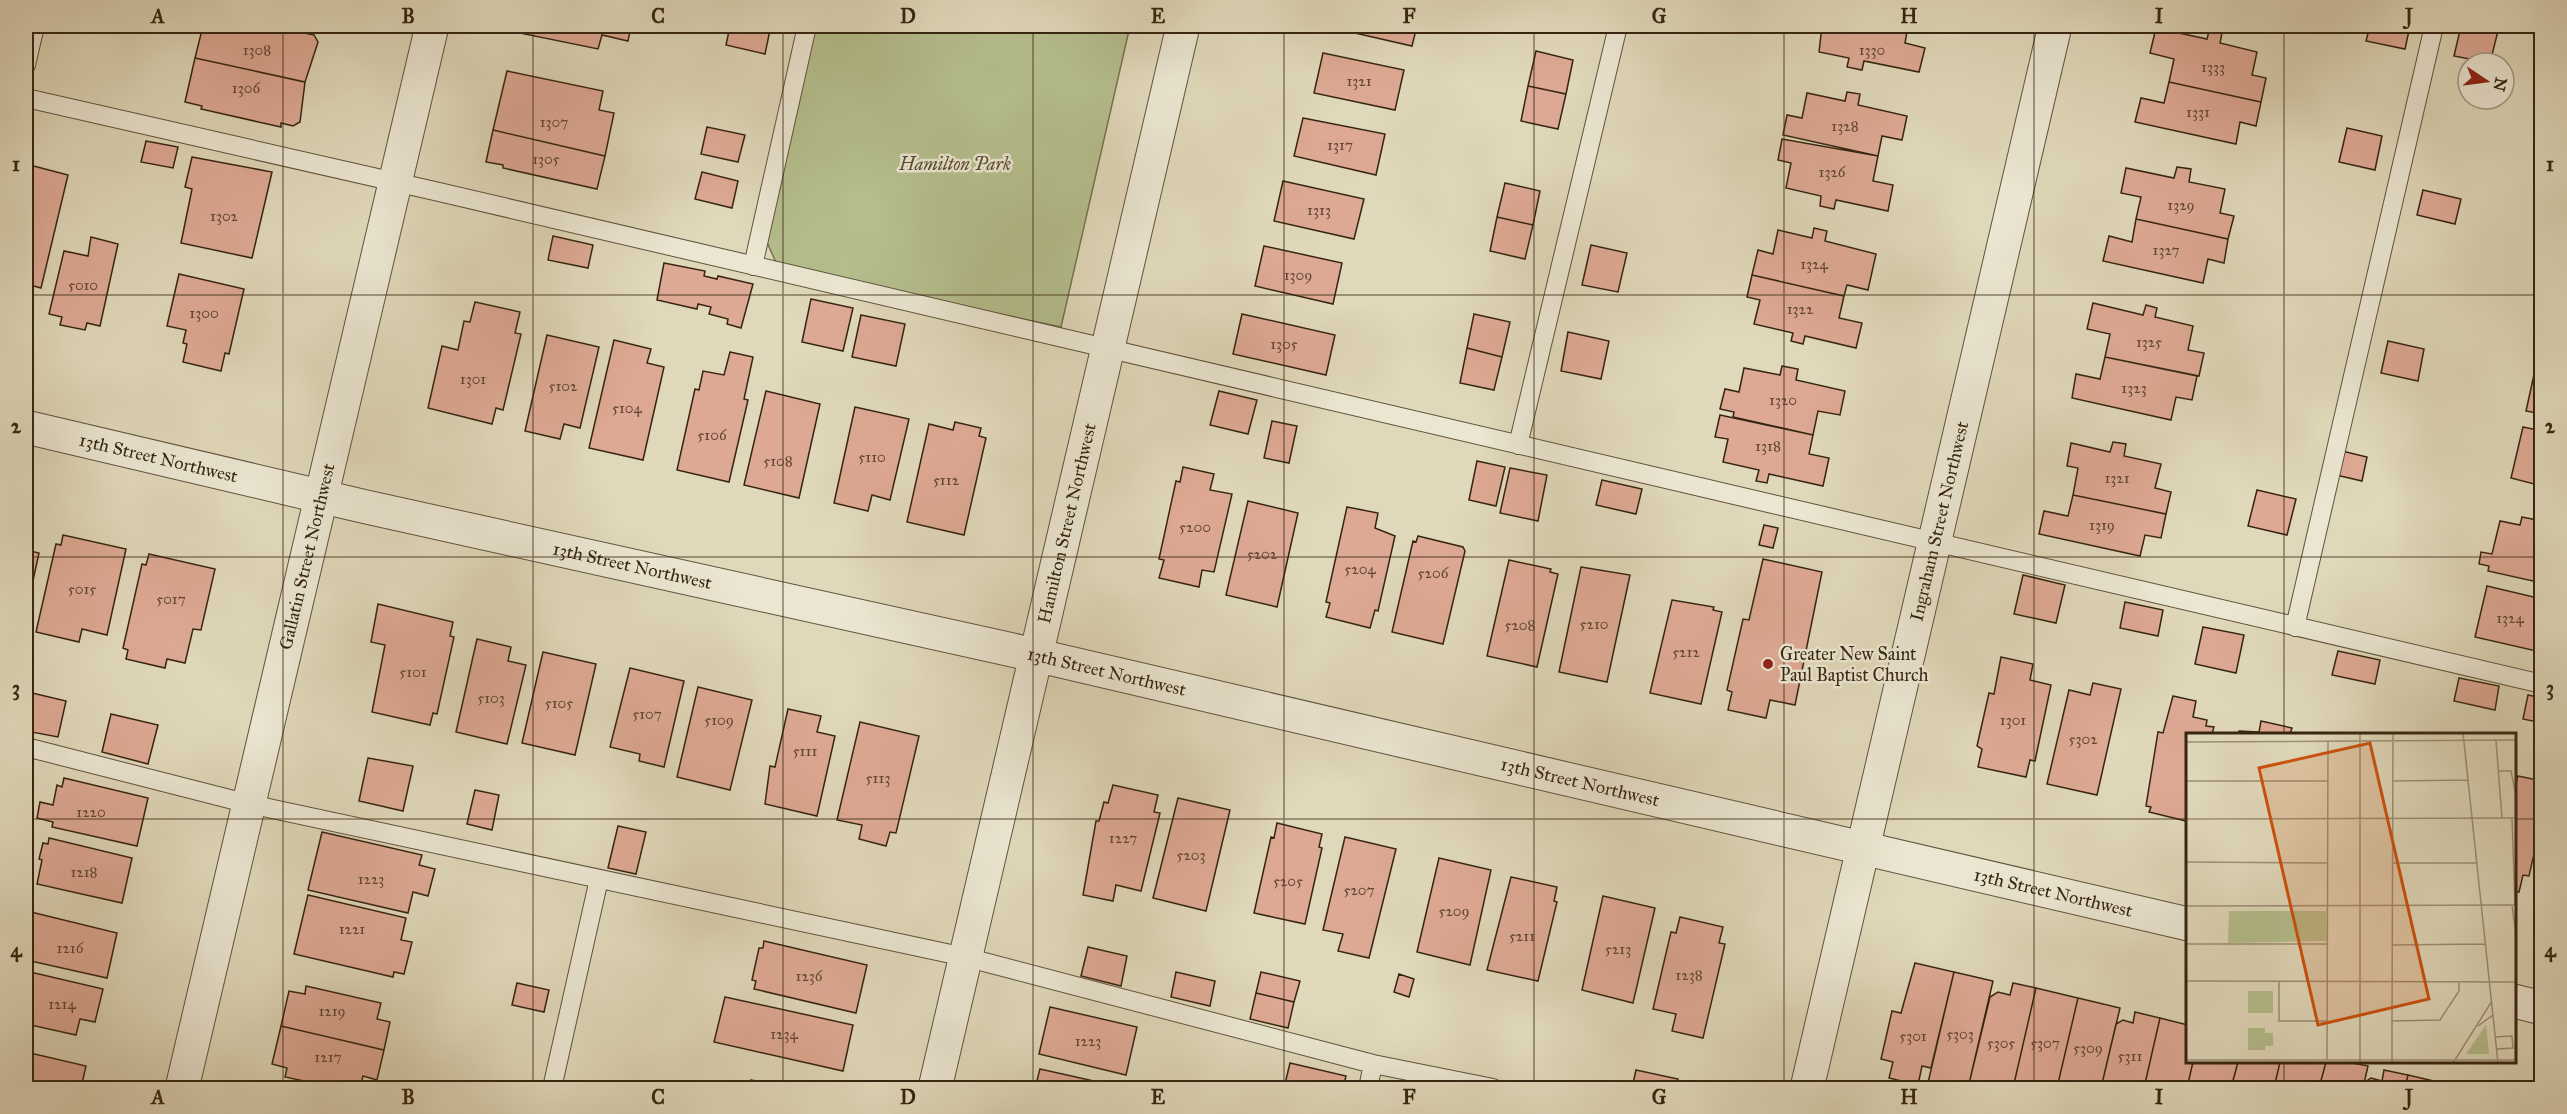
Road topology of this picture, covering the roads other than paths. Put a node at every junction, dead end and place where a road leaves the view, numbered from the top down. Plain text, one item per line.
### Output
1 (35, 26) edge
2 (432, 26) edge
3 (807, 26) edge
4 (1183, 26) edge
5 (1618, 26) edge
6 (2055, 26) edge
7 (2434, 26) edge
8 (26, 65) edge
9 (26, 98) edge
10 (394, 181) junction
11 (753, 266) junction
12 (1107, 349) junction
13 (26, 427) edge
14 (1518, 445) junction
15 (321, 496) junction
16 (1934, 543) junction
17 (2295, 627) junction
18 (1035, 656) junction
19 (2541, 684) edge
20 (26, 747) edge
21 (249, 804) junction
22 (1863, 848) junction
23 (598, 879) junction
24 (2186, 924) edge
25 (965, 957) junction
26 (2516, 1002) edge
27 (2541, 1008) edge
28 (1373, 1064) junction
29 (182, 1089) edge
30 (552, 1089) edge
31 (935, 1089) edge
32 (1368, 1089) edge
33 (1493, 1089) edge
34 (1808, 1089) edge

1 - 8 lane
2 - 10 street, Gallatin Street Northwest
3 - 11 lane
4 - 12 street, Hamilton Street Northwest
5 - 14 lane
6 - 16 street, Ingraham Street Northwest
7 - 17 lane
9 - 10 lane
10 - 11 lane
10 - 15 street, Gallatin Street Northwest
11 - 12 lane
12 - 14 lane
12 - 18 street, Hamilton Street Northwest
13 - 15 street, 13th Street Northwest
14 - 16 lane
15 - 18 street, 13th Street Northwest
15 - 21 street, Gallatin Street Northwest
16 - 17 lane
16 - 22 street, Ingraham Street Northwest
17 - 19 lane
18 - 22 street, 13th Street Northwest
18 - 25 street, Hamilton Street Northwest
20 - 21 lane
21 - 23 lane
21 - 29 street, Gallatin Street Northwest
22 - 24 street, 13th Street Northwest
22 - 34 street, Ingraham Street Northwest
23 - 25 lane
23 - 30 lane
25 - 28 lane
25 - 31 street, Hamilton Street Northwest
26 - 27 street
28 - 32 lane
28 - 33 lane

